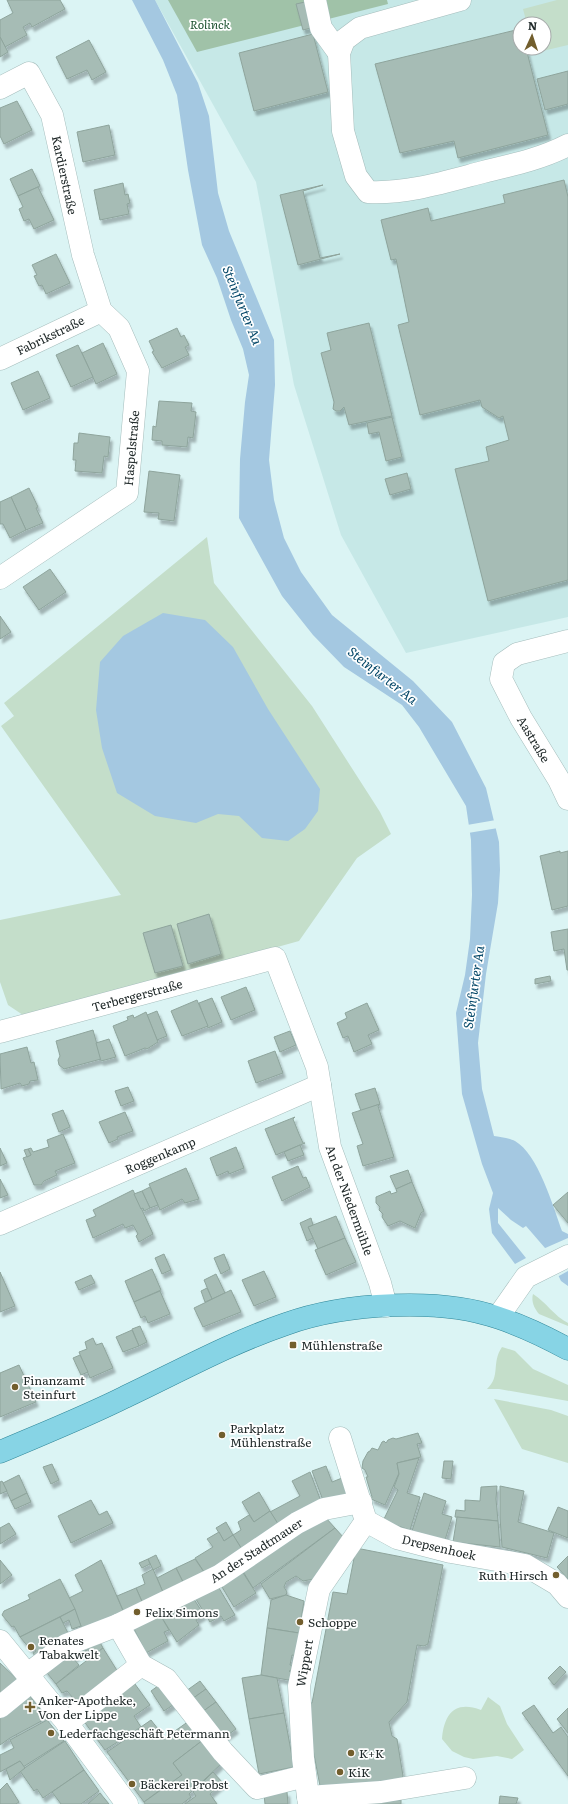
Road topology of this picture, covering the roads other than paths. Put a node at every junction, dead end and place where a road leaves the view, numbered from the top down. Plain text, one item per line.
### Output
1 (315, 0) edge
2 (460, 0) edge
3 (339, 53) junction
4 (0, 88) edge
5 (568, 145) edge
6 (101, 311) junction
7 (0, 359) edge
8 (0, 578) edge
9 (568, 641) edge
10 (568, 799) edge
11 (275, 958) joint
12 (0, 1032) edge
13 (320, 1085) junction
14 (0, 1224) edge
15 (568, 1256) edge
16 (386, 1306) junction
17 (498, 1317) junction
18 (568, 1349) edge
19 (340, 1438) dead end
20 (0, 1452) edge
21 (364, 1511) junction
22 (568, 1596) edge
23 (118, 1625) junction
24 (0, 1640) edge
25 (141, 1665) junction
26 (30, 1677) junction
27 (0, 1707) edge
28 (67, 1723) junction
29 (305, 1776) junction
30 (465, 1778) dead end
31 (308, 1801) edge
32 (127, 1804) edge

1 - 3 street
2 - 3 street
3 - 5 street
4 - 6 street, Kardierstraße
6 - 7 street, Fabrikstraße
6 - 8 street, Haspelstraße
9 - 10 street, Aastraße
11 - 12 street, Terbergerstraße
11 - 13 street, An der Niedermühle
13 - 14 street, Roggenkamp
13 - 16 street, An der Niedermühle
15 - 17 street
16 - 17 main road
16 - 20 main road
17 - 18 main road
19 - 21 street
21 - 22 street, Drepsenhoek
21 - 23 street, An der Stadtmauer
21 - 29 street, Wippert
23 - 25 street
23 - 26 street, An der Stadtmauer
24 - 26 street
25 - 28 street
25 - 29 street
26 - 27 street, An der Stadtmauer
26 - 28 street
28 - 32 street
29 - 31 street, Wippert
30 - 31 street, Wippert

